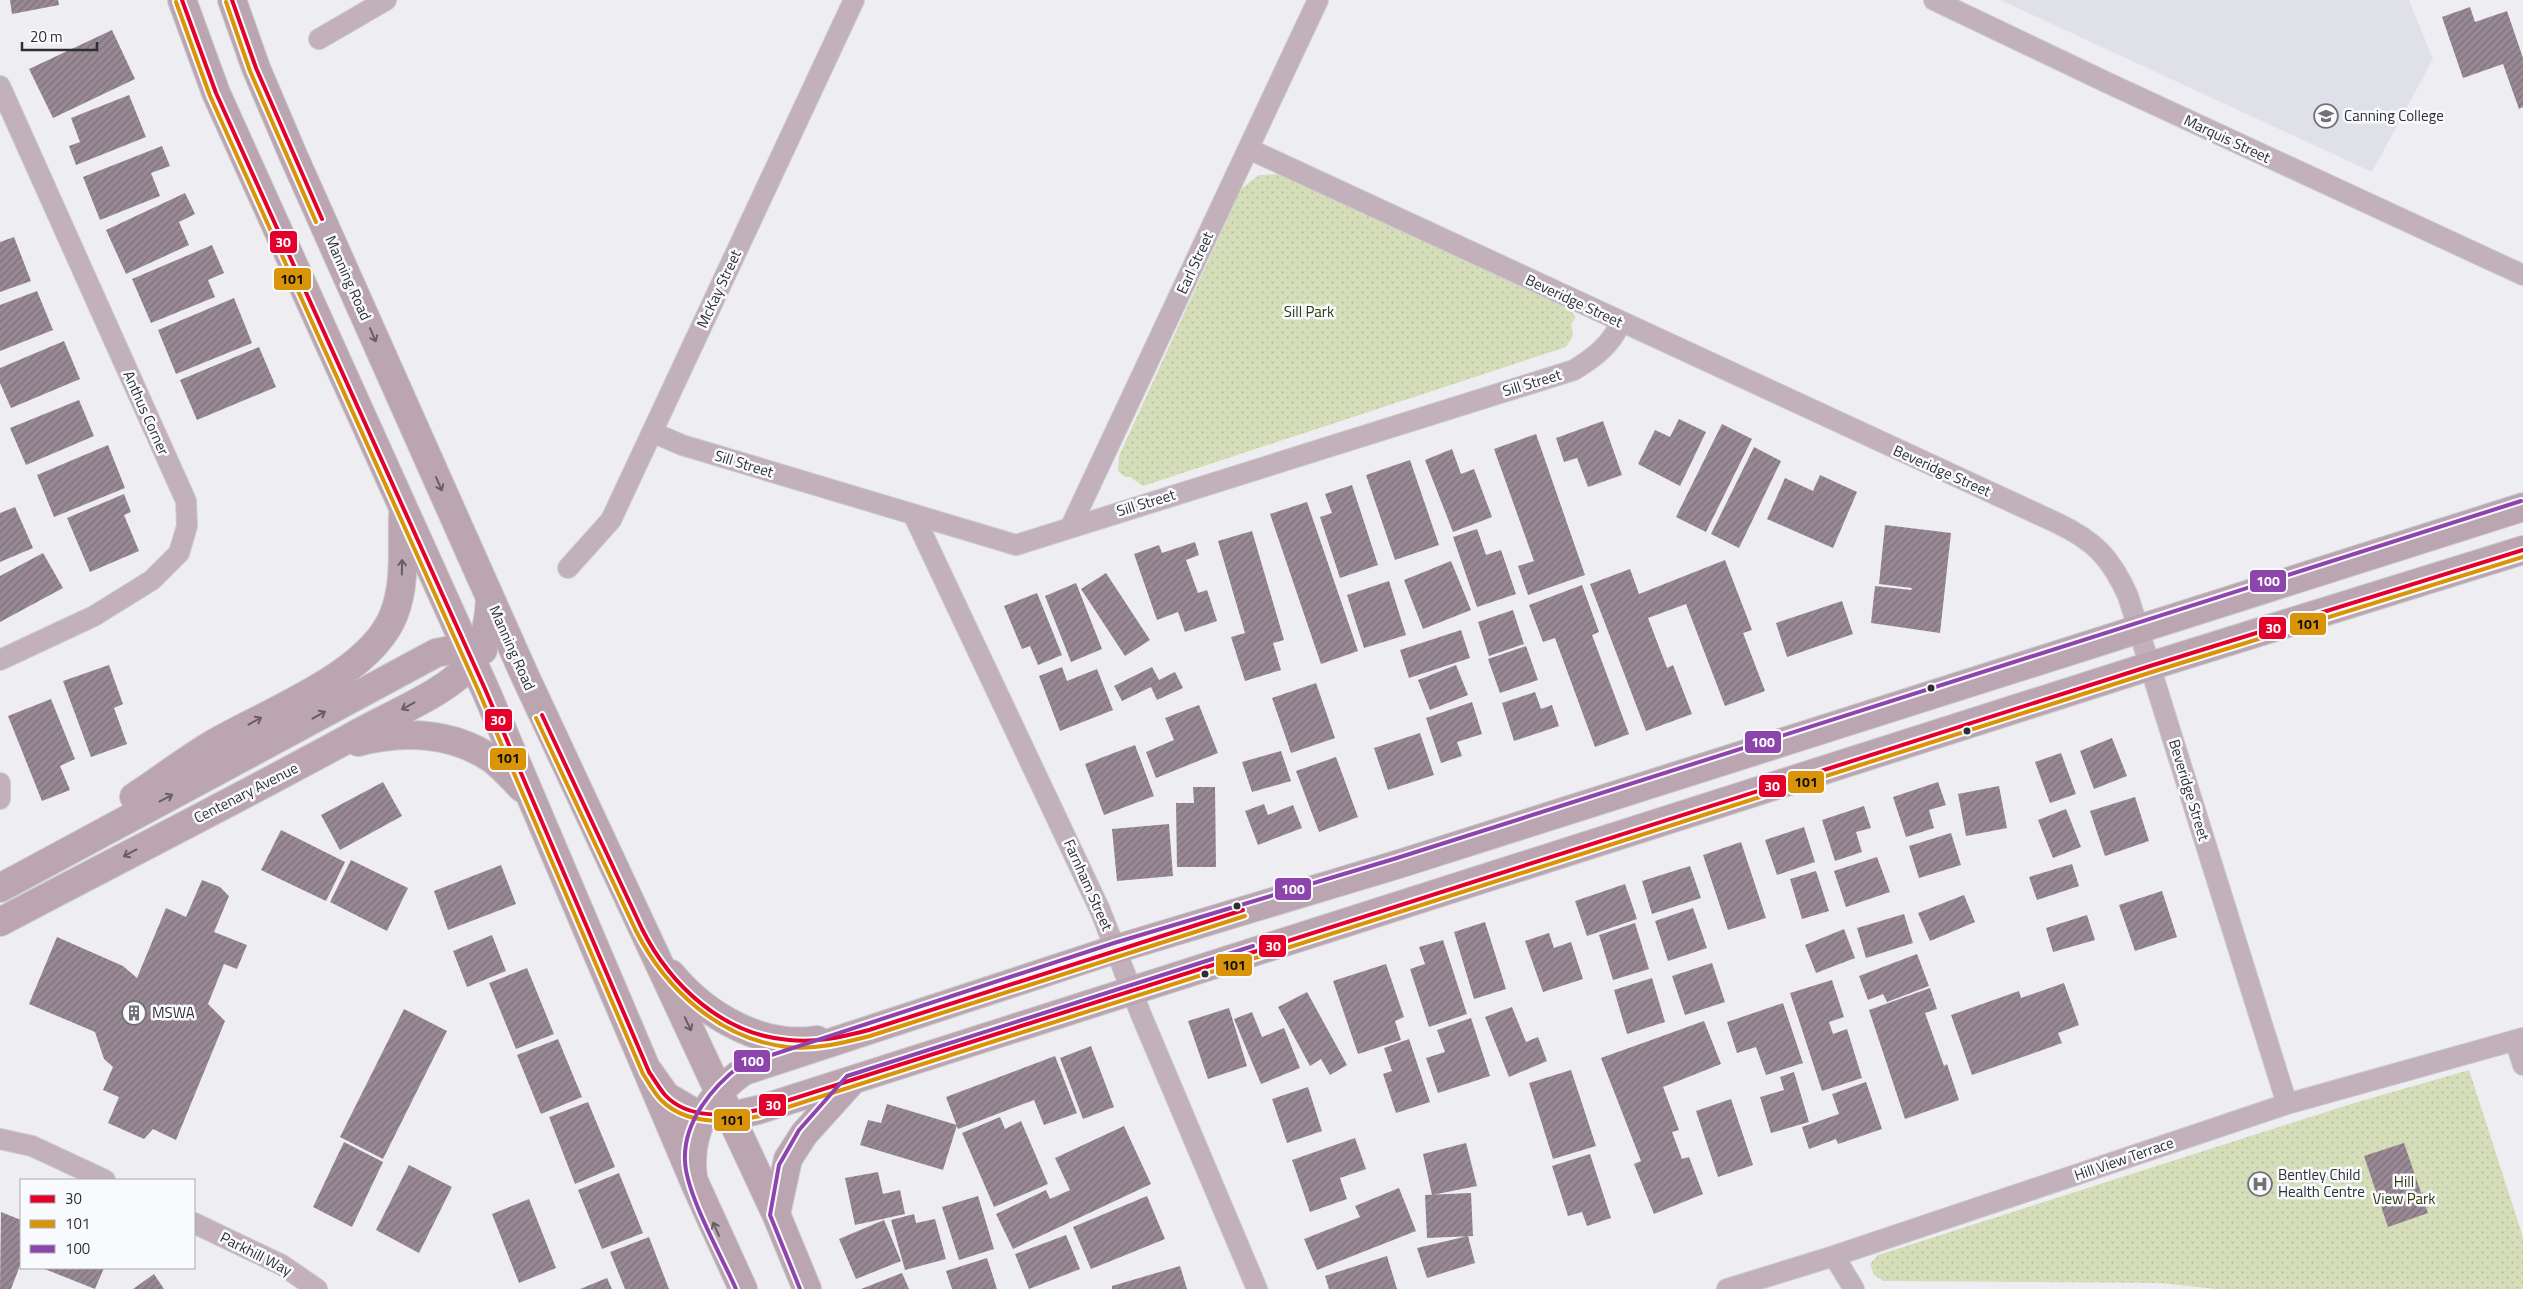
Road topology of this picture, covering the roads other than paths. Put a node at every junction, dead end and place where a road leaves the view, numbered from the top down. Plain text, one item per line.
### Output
1 (182, 0) edge
2 (232, 0) edge
3 (386, 0) edge
4 (854, 0) edge
5 (1318, 0) edge
6 (1934, 0) edge
7 (320, 39) dead end
8 (0, 86) edge
9 (1249, 149) junction
10 (2522, 275) edge
11 (1621, 322) junction
12 (652, 432) junction
13 (403, 507) junction
14 (2523, 507) edge
15 (914, 516) junction
16 (1071, 526) junction
17 (2523, 550) edge
18 (568, 568) dead end
19 (490, 598) junction
20 (2139, 629) junction
21 (473, 652) junction
22 (0, 660) edge
23 (2150, 666) junction
24 (525, 676) junction
25 (328, 750) junction
26 (0, 783) edge
27 (531, 796) junction
28 (0, 799) edge
29 (0, 888) edge
30 (0, 922) edge
31 (652, 948) junction
32 (1116, 949) junction
33 (1132, 991) junction
34 (854, 1034) junction
35 (2519, 1039) edge
36 (2523, 1065) edge
37 (649, 1072) junction
38 (851, 1082) junction
39 (2287, 1104) junction
40 (718, 1107) junction
41 (0, 1139) edge
42 (693, 1177) junction
43 (102, 1179) edge
44 (776, 1214) junction
45 (195, 1223) edge
46 (1834, 1256) junction
47 (317, 1289) edge
48 (743, 1289) edge
49 (807, 1289) edge
50 (1257, 1289) edge
51 (1727, 1289) edge
52 (1854, 1289) edge

1 - 13 main road
2 -> 19 main road, Manning Road
3 - 7 street
4 - 12 street, McKay Street
5 - 9 street, Earl Street
6 - 10 street, Marquis Street
8 - 22 street, Anthus Corner
9 - 11 street, Beveridge Street
9 - 16 street, Earl Street
11 - 16 street, Sill Street
11 - 20 street, Beveridge Street
12 - 15 street, Sill Street
12 - 18 street, McKay Street
13 - 21 main road
29 -> 13 main road
14 - 20 main road
15 - 16 street, Sill Street
15 - 32 street, Farnham Street
17 - 23 main road
19 - 21 main road, Centenary Avenue
19 - 24 main road, Manning Road
20 - 23 street, Beveridge Street
20 - 32 main road
21 - 24 main road
21 -> 25 main road, Centenary Avenue
21 - 27 main road
29 -> 21 main road
23 - 33 main road
23 - 39 street, Beveridge Street
24 - 31 main road, Manning Road
25 - 27 main road
25 -> 30 main road, Centenary Avenue
26 - 28 street
27 - 37 main road
31 - 34 main road
31 -> 40 main road, Manning Road
32 - 33 street, Farnham Street
32 - 34 main road
33 - 38 main road
33 - 50 street, Farnham Street
34 - 40 main road
35 - 36 street
35 - 39 street, Hill View Terrace
37 - 40 main road
37 - 42 main road
38 - 40 main road
38 - 44 main road
39 - 46 street, Hill View Terrace
40 - 42 main road
40 - 44 main road, Manning Road
41 - 43 street
48 -> 42 main road
44 - 49 main road, Manning Road
45 - 47 street, Parkhill Way
46 - 51 street, Hill View Terrace
46 - 52 street

